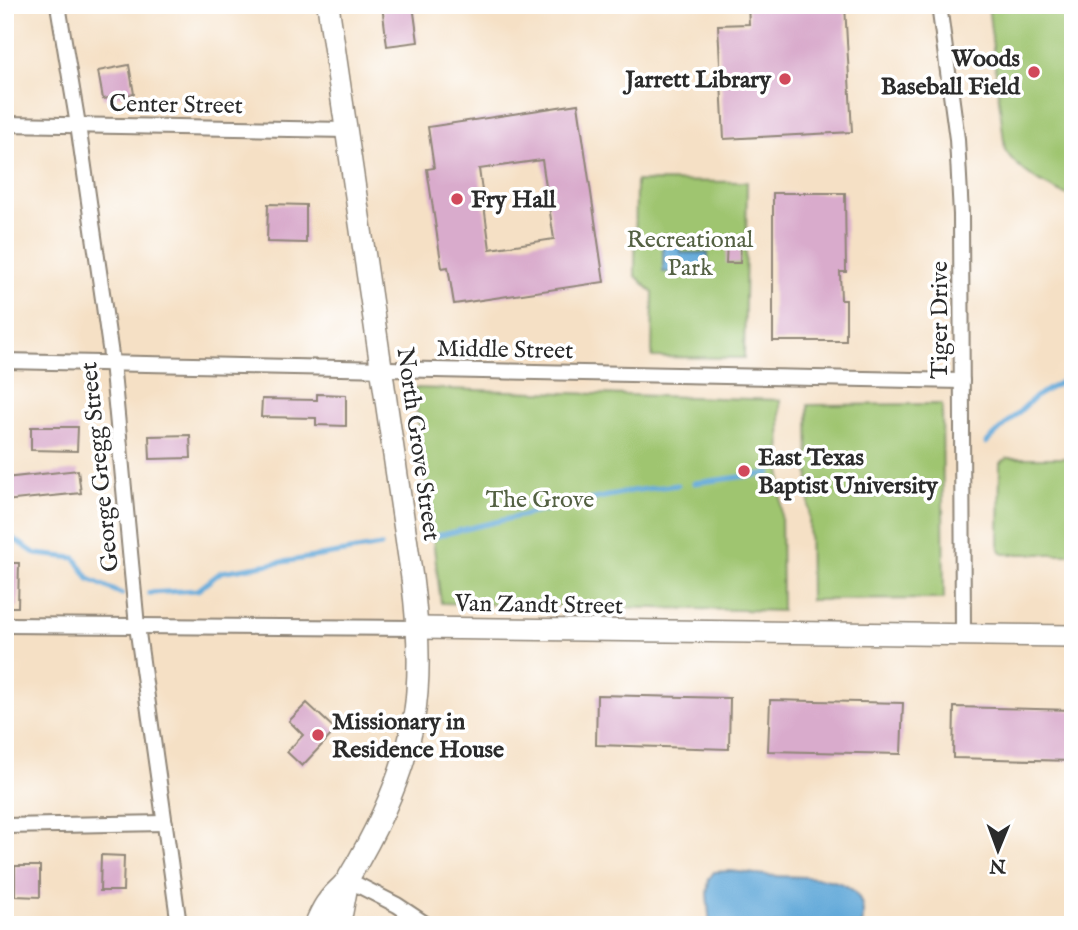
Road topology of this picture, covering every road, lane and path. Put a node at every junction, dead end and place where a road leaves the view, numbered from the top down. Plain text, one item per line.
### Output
1 (58, 5) edge
2 (328, 5) edge
3 (939, 5) edge
4 (5, 124) edge
5 (78, 125) junction
6 (346, 130) junction
7 (5, 361) edge
8 (112, 362) junction
9 (382, 370) junction
10 (962, 381) junction
11 (5, 625) edge
12 (137, 626) junction
13 (418, 628) junction
14 (963, 635) junction
15 (1073, 636) edge
16 (165, 823) junction
17 (5, 826) edge
18 (348, 880) junction
19 (179, 925) edge
20 (315, 925) edge
21 (336, 925) edge
22 (427, 925) edge

1 - 5 street, George Gregg Street
2 - 6 main road, North Grove Street
3 - 10 street, Tiger Drive
4 - 5 street, Center Street
5 - 6 street, Center Street
5 - 8 street, George Gregg Street
6 - 9 main road, North Grove Street
7 - 8 street, Middle Street
8 - 9 street, Middle Street
8 - 12 street, George Gregg Street
9 - 10 street, Middle Street
9 - 13 main road, North Grove Street
10 - 14 street, Tiger Drive
11 - 12 street, Van Zandt Street
12 - 13 street, Van Zandt Street
12 - 16 street, George Gregg Street
13 - 14 main road, Van Zandt Street
13 - 18 main road, North Grove Street
14 - 15 main road, Van Zandt Street
16 - 17 street
16 - 19 street, George Gregg Street
18 - 20 main road, North Grove Street
18 - 21 main road, North Grove Street
18 - 22 street

